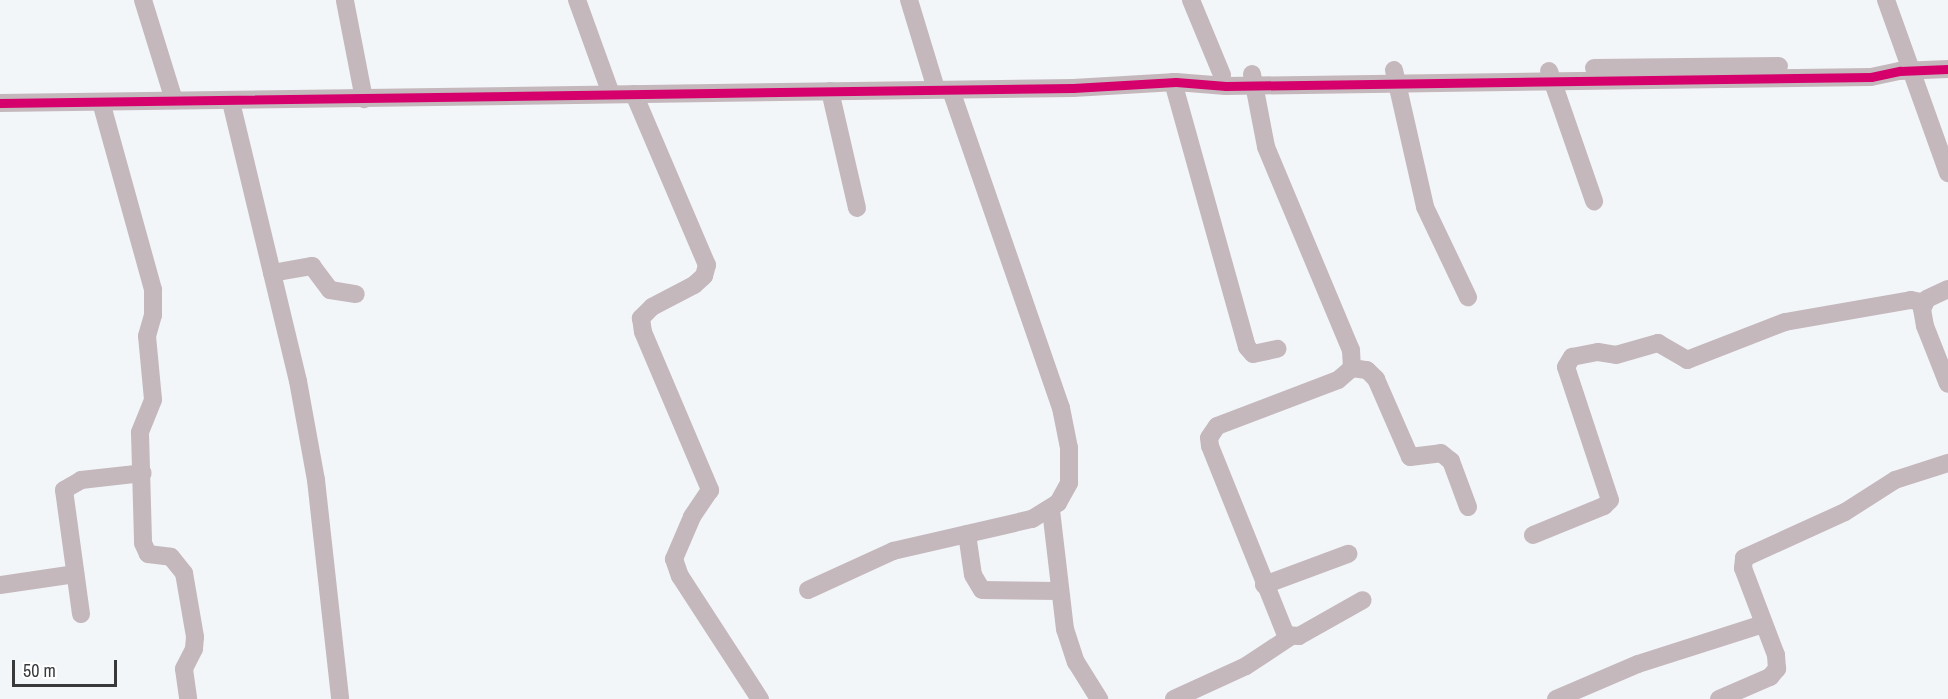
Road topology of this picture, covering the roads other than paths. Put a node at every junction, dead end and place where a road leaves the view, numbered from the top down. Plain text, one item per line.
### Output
1 (143, 0) edge
2 (577, 0) edge
3 (909, 0) edge
4 (1191, 0) edge
5 (1886, 0) edge
6 (345, 1) edge
7 (1948, 69) edge
8 (1905, 70) junction
9 (1222, 75) junction
10 (1550, 75) junction
11 (1395, 76) junction
12 (1252, 79) junction
13 (1175, 82) junction
14 (944, 89) junction
15 (830, 91) junction
16 (612, 94) junction
17 (634, 94) junction
18 (363, 99) junction
19 (174, 100) junction
20 (101, 102) junction
21 (231, 102) junction
22 (0, 103) edge
23 (1948, 173) edge
24 (1594, 201) dead end
25 (857, 208) dead end
26 (272, 273) junction
27 (1948, 289) edge
28 (356, 294) dead end
29 (1468, 297) dead end
30 (1924, 303) junction
31 (1277, 349) dead end
32 (1352, 368) junction
33 (1948, 384) edge
34 (1948, 462) edge
35 (143, 473) junction
36 (1468, 507) dead end
37 (1051, 510) junction
38 (967, 534) junction
39 (1533, 535) dead end
40 (1348, 554) dead end
41 (75, 574) junction
42 (0, 585) edge
43 (1264, 585) junction
44 (808, 590) dead end
45 (1058, 591) junction
46 (1363, 600) dead end
47 (81, 614) dead end
48 (1763, 624) junction
49 (1290, 637) junction
50 (1726, 698) edge
51 (188, 699) edge
52 (340, 699) edge
53 (760, 699) edge
54 (1099, 699) edge
55 (1174, 699) edge
56 (1556, 699) edge

1 - 19 street
2 - 16 street
3 - 14 street
4 - 9 street
5 - 8 street
6 - 18 street
7 - 8 street
8 - 10 street
8 - 23 street
9 - 12 street
9 - 13 street
10 - 11 street
10 - 24 street
11 - 12 street
11 - 29 street
12 - 13 street
12 - 32 street
13 - 14 street
13 - 31 street
14 - 15 street
14 - 37 street
15 - 17 street
15 - 25 street
16 - 17 street
16 - 18 street
17 - 53 street
18 - 21 street
19 - 20 street
19 - 21 street
20 - 22 street
20 - 35 street
21 - 26 street
26 - 28 street
26 - 52 street
27 - 30 street
30 - 33 street
30 - 39 street
32 - 36 street
32 - 43 street
34 - 48 street
35 - 41 street
35 - 51 street
37 - 38 street
37 - 45 street
38 - 44 street
38 - 45 street
40 - 43 street
41 - 42 street
41 - 47 street
43 - 49 street
45 - 54 street
46 - 49 street
48 - 50 street
48 - 56 street
49 - 55 street

